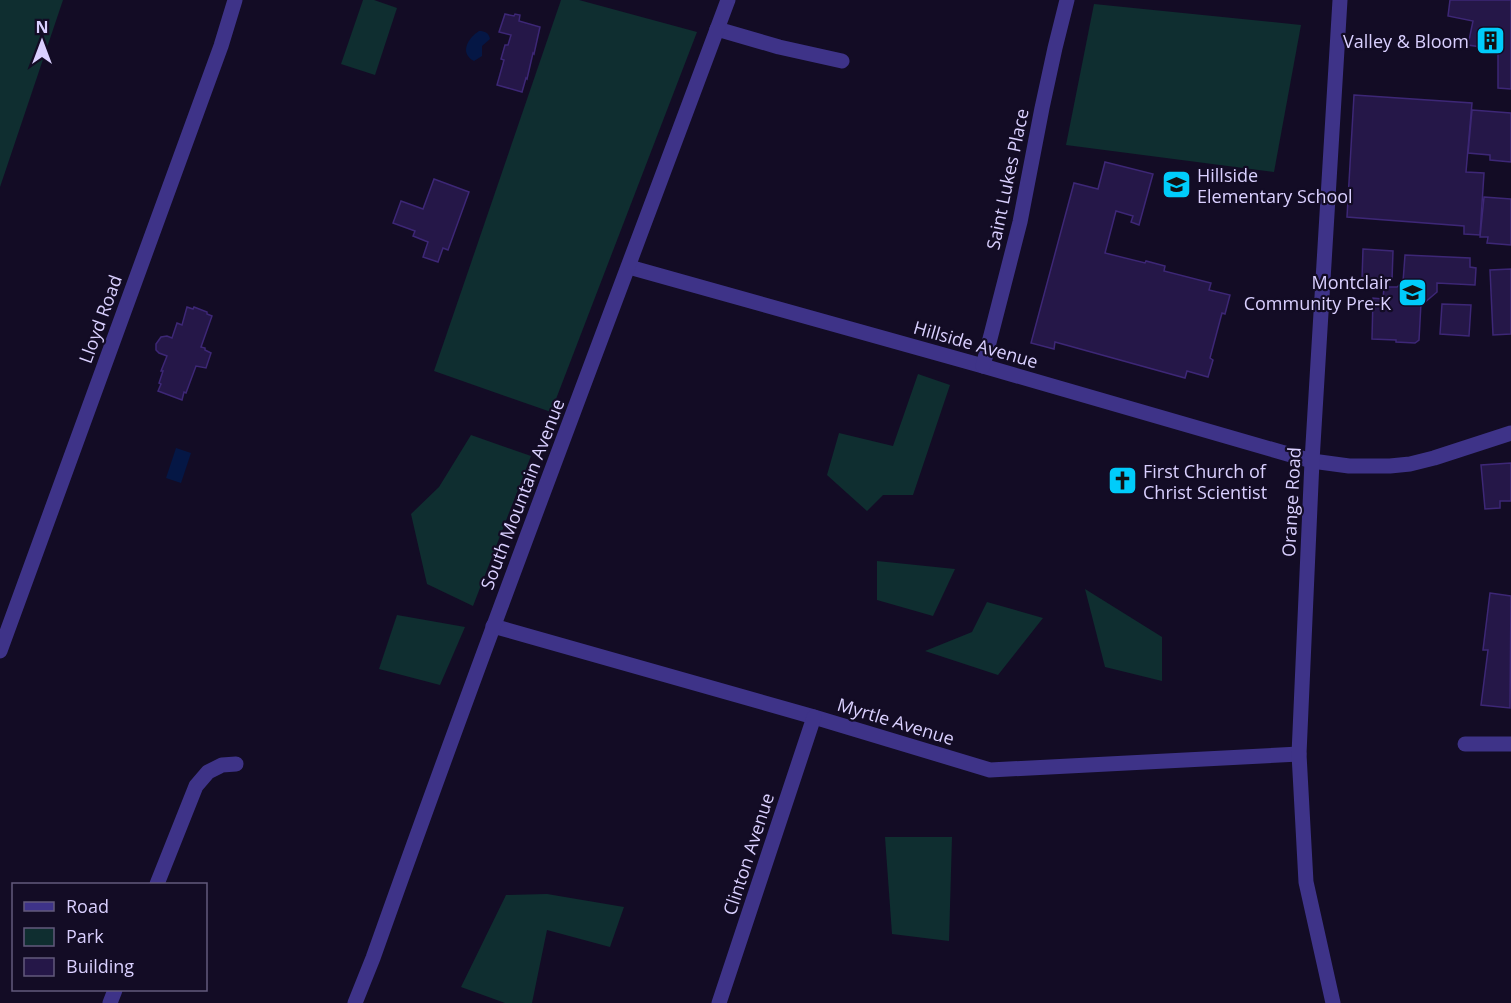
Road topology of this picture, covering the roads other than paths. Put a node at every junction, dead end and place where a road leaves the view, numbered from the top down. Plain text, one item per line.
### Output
1 (235, 0) edge
2 (728, 0) edge
3 (1067, 0) edge
4 (1340, 0) edge
5 (717, 29) junction
6 (842, 61) dead end
7 (629, 267) junction
8 (983, 366) junction
9 (1511, 433) edge
10 (1492, 440) junction
11 (1511, 440) edge
12 (1312, 461) junction
13 (492, 626) junction
14 (0, 651) edge
15 (814, 717) junction
16 (1465, 744) dead end
17 (1511, 744) edge
18 (1299, 754) junction
19 (236, 764) dead end
20 (158, 883) edge
21 (356, 1003) edge
22 (719, 1003) edge
23 (1333, 1003) edge

1 - 14 street, Lloyd Road
2 - 5 street, South Mountain Avenue
3 - 8 street, Saint Lukes Place
4 - 12 street, Orange Road
5 - 6 street
5 - 7 street, South Mountain Avenue
7 - 8 street, Hillside Avenue
7 - 13 street, South Mountain Avenue
8 - 12 street, Hillside Avenue
9 - 10 street
10 - 11 street
10 - 12 street, Hillside Avenue
12 - 18 street, Orange Road
13 - 15 street, Myrtle Avenue
13 - 21 street, South Mountain Avenue
15 - 18 street, Myrtle Avenue
15 - 22 street, Clinton Avenue
16 - 17 street
18 - 23 street, Orange Road
19 - 20 street

